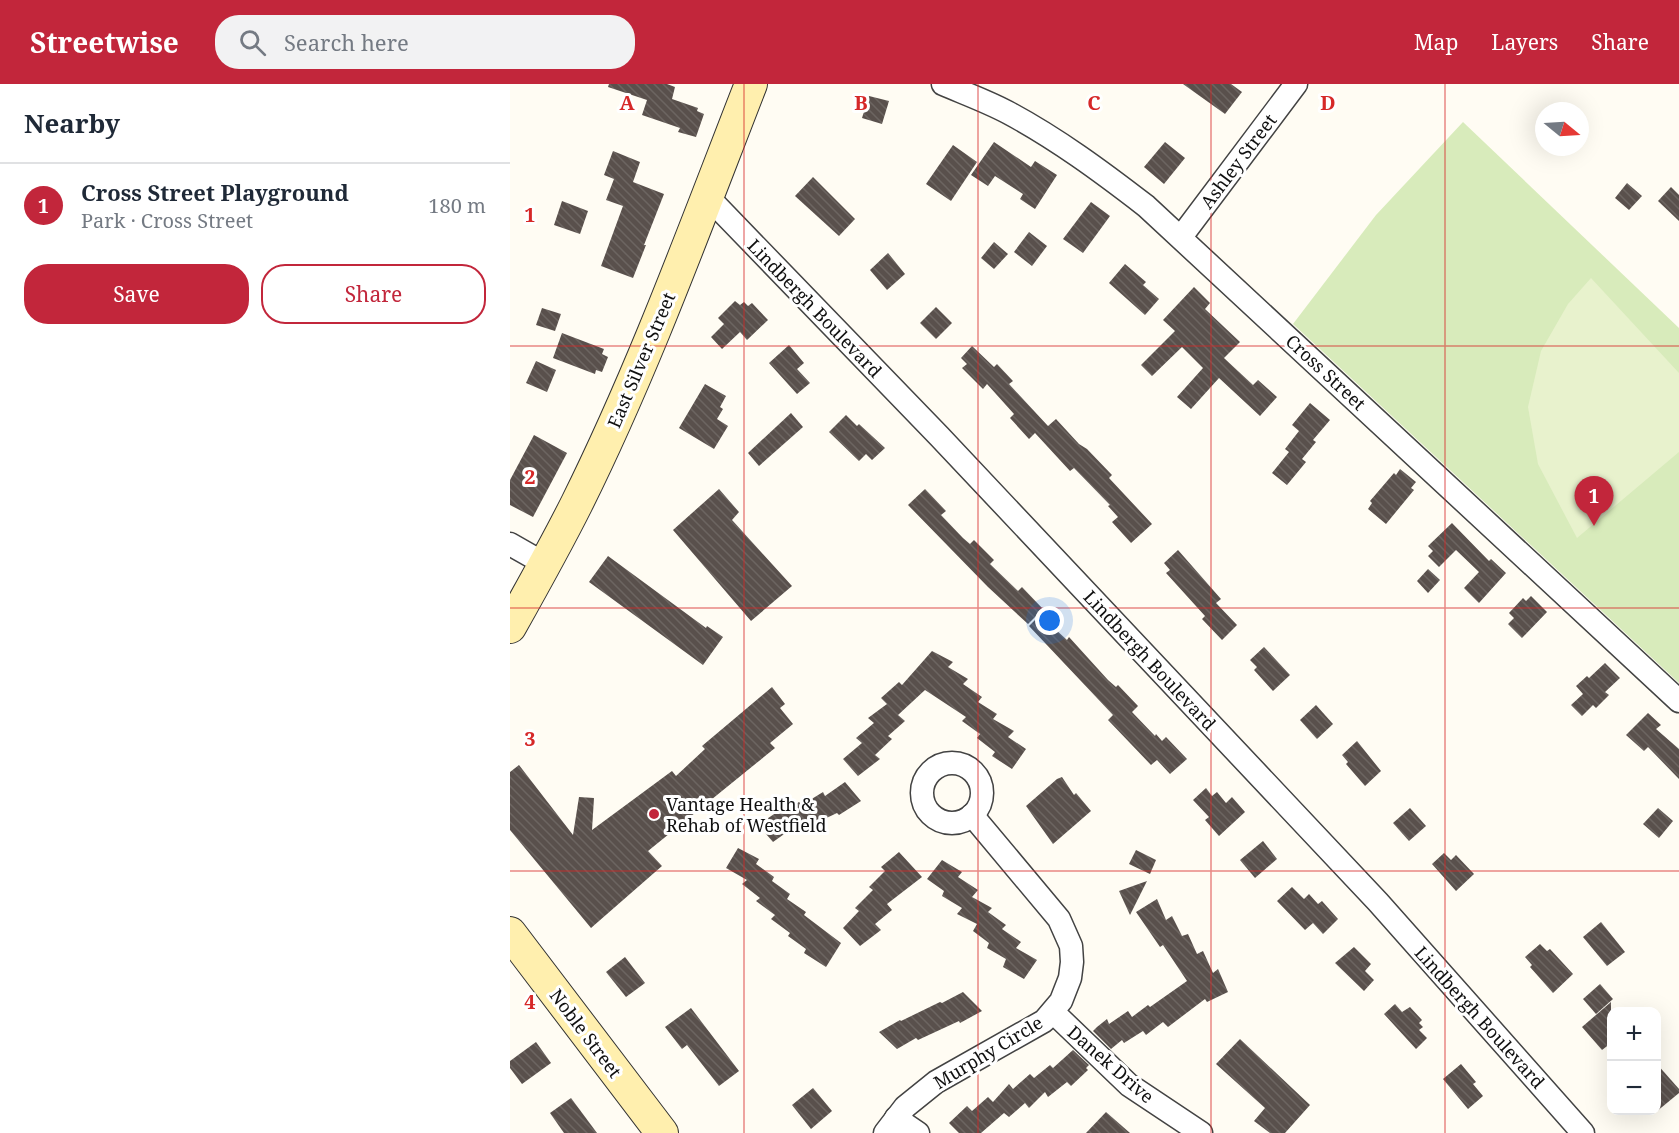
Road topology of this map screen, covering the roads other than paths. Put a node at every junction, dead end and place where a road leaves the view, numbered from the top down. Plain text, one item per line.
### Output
1 (751, 84) edge
2 (943, 84) edge
3 (1296, 84) edge
4 (707, 196) junction
5 (1180, 237) junction
6 (510, 544) edge
7 (545, 564) junction
8 (510, 627) edge
9 (1679, 700) edge
10 (972, 815) dead end
11 (510, 933) edge
12 (1053, 1012) junction
13 (890, 1125) edge
14 (662, 1133) edge
15 (918, 1133) edge
16 (1201, 1133) edge
17 (1583, 1133) edge

1 - 4 main road, East Silver Street
2 - 5 street, Cross Street
3 - 5 street, Ashley Street
4 - 7 main road, East Silver Street
4 - 17 street, Lindbergh Boulevard
5 - 9 street, Cross Street
6 - 7 street
7 - 8 main road, East Silver Street
10 - 12 street, Murphy Circle
11 - 14 main road, Noble Street
12 - 13 street, Murphy Circle
12 - 16 street, Danek Drive
13 - 15 street

